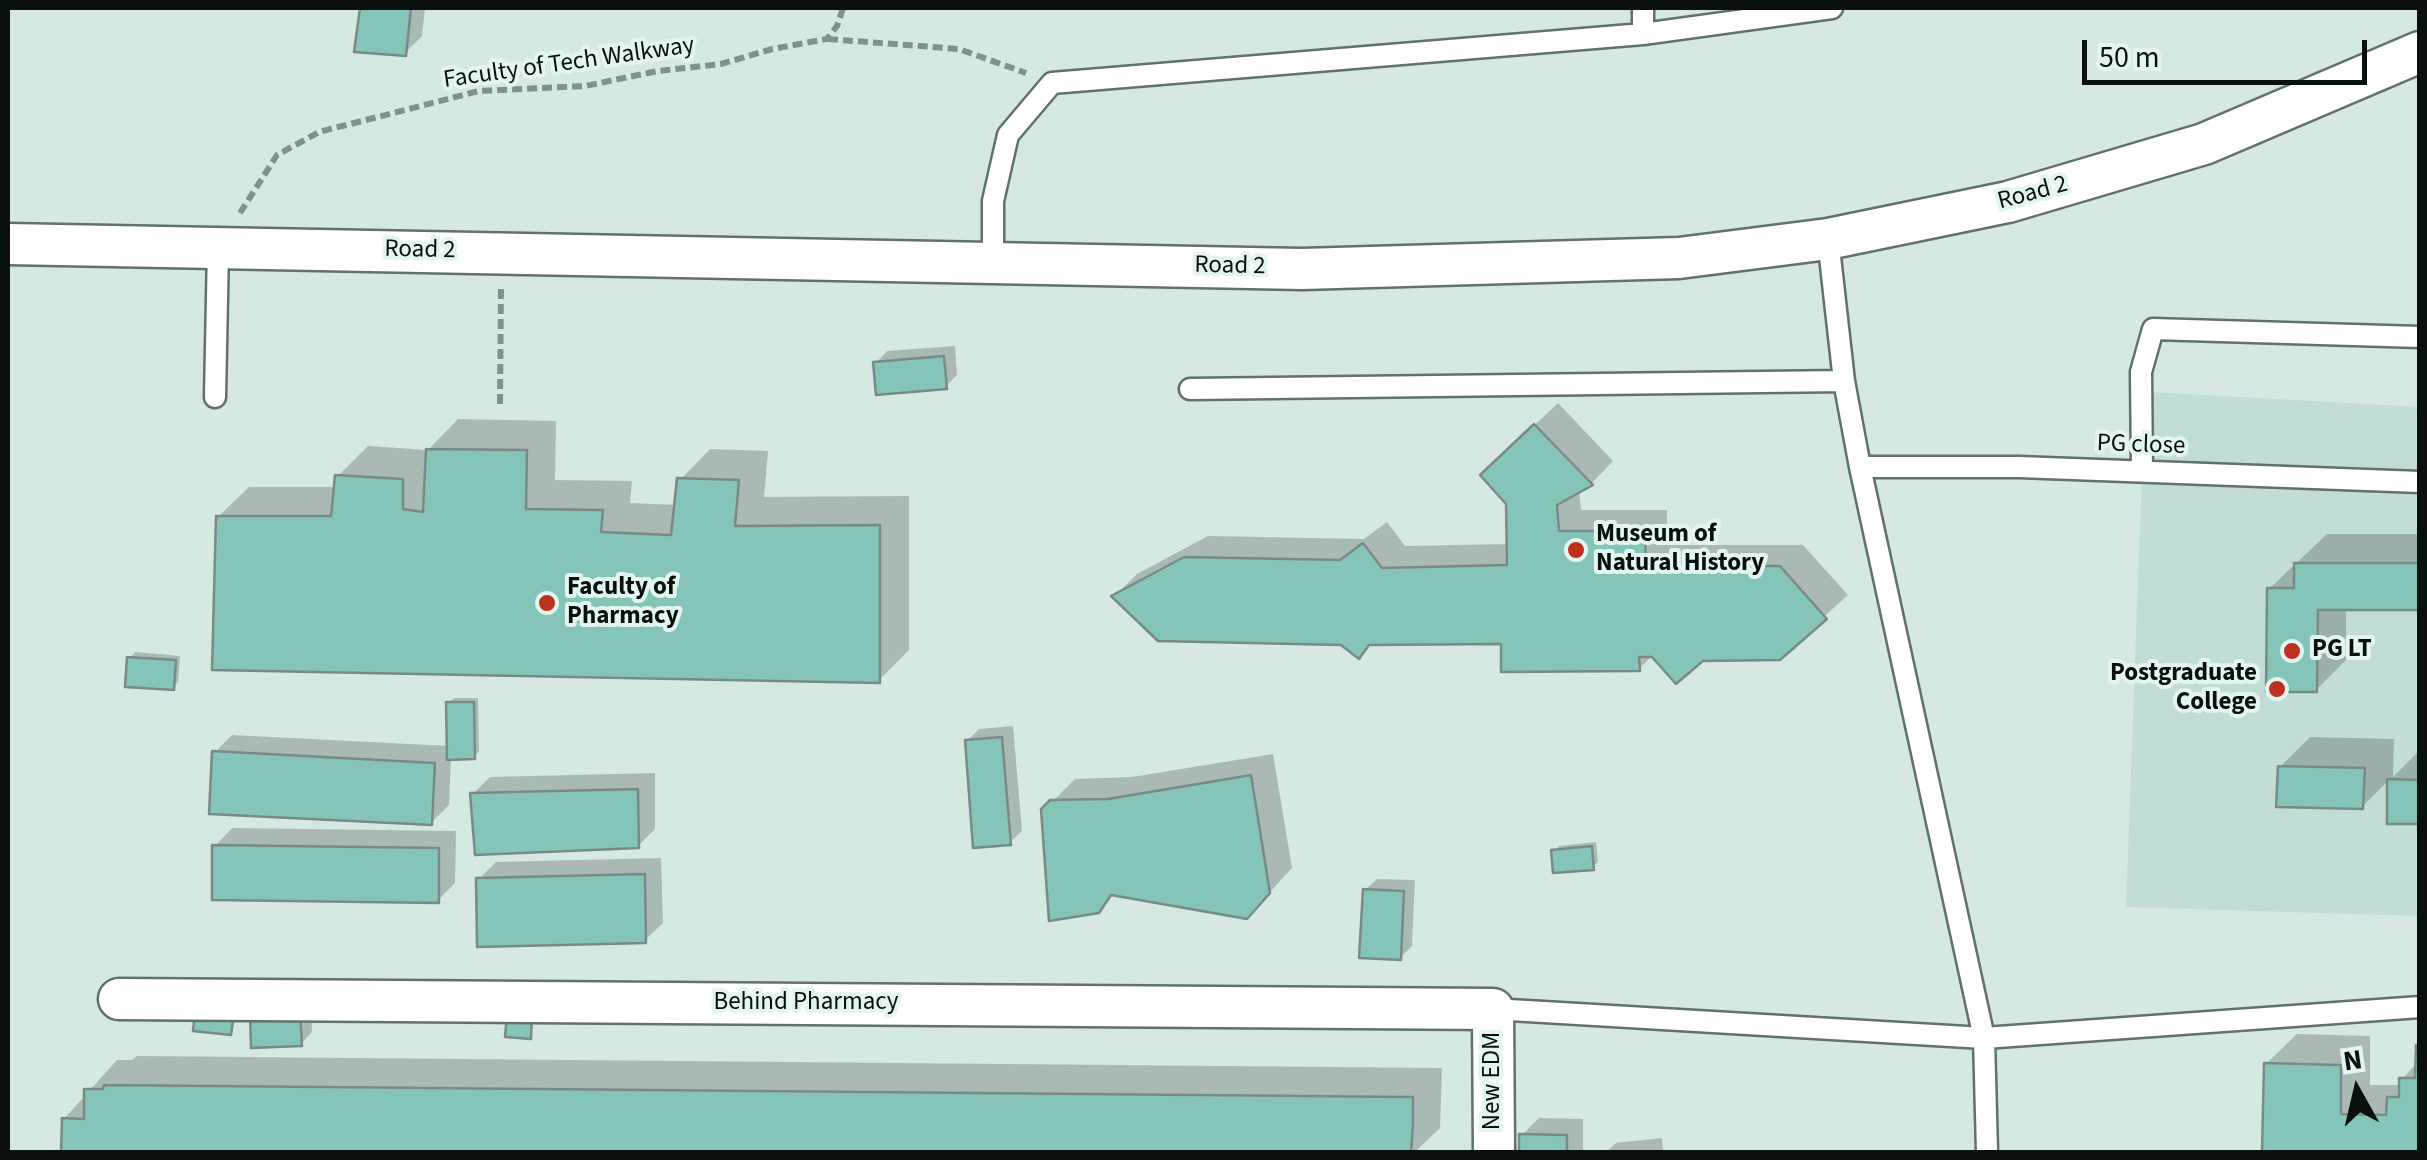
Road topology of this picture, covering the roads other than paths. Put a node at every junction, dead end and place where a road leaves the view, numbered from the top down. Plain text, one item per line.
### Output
1 (1644, 8) edge
2 (1832, 8) edge
3 (1642, 34) junction
4 (2420, 52) edge
5 (1828, 240) junction
6 (8, 244) edge
7 (218, 248) junction
8 (993, 263) junction
9 (2420, 337) edge
10 (1844, 382) junction
11 (1190, 389) dead end
12 (214, 397) dead end
13 (1860, 468) junction
14 (2142, 471) junction
15 (2420, 482) edge
16 (120, 1000) dead end
17 (2420, 1007) edge
18 (1493, 1009) junction
19 (1984, 1038) junction
20 (1494, 1152) edge
21 (1987, 1152) edge

1 - 3 lane
2 - 3 lane
3 - 8 lane
4 - 5 street, Road 2
5 - 8 street, Road 2
5 - 10 lane
6 - 7 street, Road 2
7 - 8 street, Road 2
7 - 12 lane
9 - 14 lane
10 - 11 lane
10 - 13 lane
13 - 14 lane, PG close
13 - 19 lane
14 - 15 lane, PG close
16 - 18 street, Behind Pharmacy
17 - 19 lane
18 - 19 lane
18 - 20 street, New EDM
19 - 21 lane

